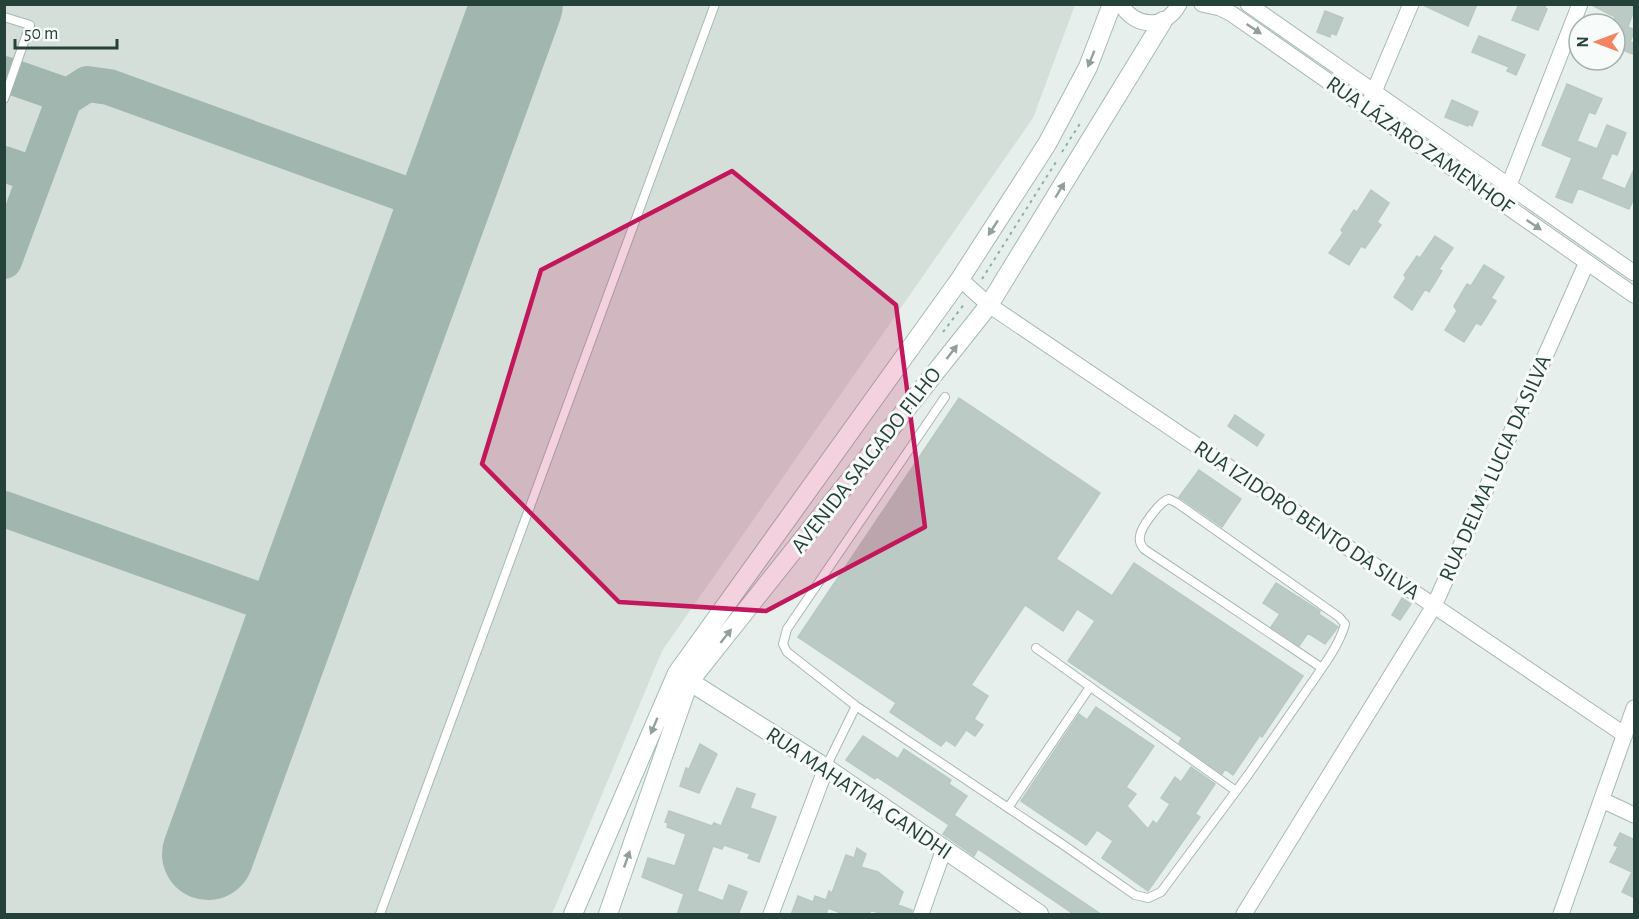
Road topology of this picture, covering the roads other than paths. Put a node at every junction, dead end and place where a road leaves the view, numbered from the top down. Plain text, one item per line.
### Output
1 (715, 4) edge
2 (1112, 4) edge
3 (1121, 4) edge
4 (1179, 4) edge
5 (1202, 4) edge
6 (1248, 4) edge
7 (1411, 4) edge
8 (1580, 4) edge
9 (1234, 9) edge
10 (4, 17) edge
11 (1163, 21) junction
12 (1374, 93) junction
13 (4, 99) edge
14 (1367, 106) junction
15 (1509, 185) junction
16 (1498, 201) junction
17 (1587, 262) junction
18 (1634, 270) edge
19 (960, 279) junction
20 (1630, 292) edge
21 (989, 305) junction
22 (945, 397) dead end
23 (1434, 606) junction
24 (1036, 648) dead end
25 (1322, 668) junction
26 (683, 678) junction
27 (1090, 687) junction
28 (856, 706) junction
29 (1635, 708) edge
30 (1625, 735) junction
31 (826, 768) junction
32 (1236, 790) junction
33 (1602, 800) junction
34 (1008, 808) junction
35 (1635, 814) edge
36 (944, 849) junction
37 (380, 915) edge
38 (573, 915) edge
39 (608, 915) edge
40 (771, 915) edge
41 (921, 915) edge
42 (1039, 915) edge
43 (1244, 915) edge
44 (1561, 915) edge

1 - 37 lane
2 -> 19 street
3 - 11 street
4 - 11 street
5 - 9 street, RUA LÁZARO ZAMENHOF
6 - 12 street, RUA LÁZARO ZAMENHOF
7 - 12 street
8 - 15 street
9 -> 14 street, RUA LÁZARO ZAMENHOF
10 - 13 lane
21 -> 11 street, AVENIDA SALGADO FILHO
12 - 14 street
12 - 15 street, RUA LÁZARO ZAMENHOF
14 - 16 street, RUA LÁZARO ZAMENHOF
15 - 16 street
15 - 18 street, RUA LÁZARO ZAMENHOF
16 -> 17 street, RUA LÁZARO ZAMENHOF
17 - 20 street, RUA LÁZARO ZAMENHOF
17 - 23 street, RUA DELMA LUCIA DA SILVA
18 - 20 street
19 - 21 street, RUA IZIDORO BENTO DA SILVA
19 - 26 street
21 - 23 street, RUA IZIDORO BENTO DA SILVA
26 -> 21 street, AVENIDA SALGADO FILHO
22 - 28 lane
23 - 30 street, RUA IZIDORO BENTO DA SILVA
23 - 43 street, RUA DELMA LUCIA DA SILVA
24 - 27 lane
25 - 25 lane
25 - 32 lane
26 - 31 street, RUA MAHATMA GANDHI
26 -> 38 street, AVENIDA SALGADO FILHO
39 -> 26 street, AVENIDA SALGADO FILHO
27 - 32 lane
27 - 34 lane
28 - 31 lane
28 - 34 lane
29 - 30 street
30 - 33 street
31 - 36 street, RUA MAHATMA GANDHI
31 - 40 street
32 - 34 lane
33 - 35 street
33 - 44 street
36 - 41 street
36 - 42 street, RUA MAHATMA GANDHI

